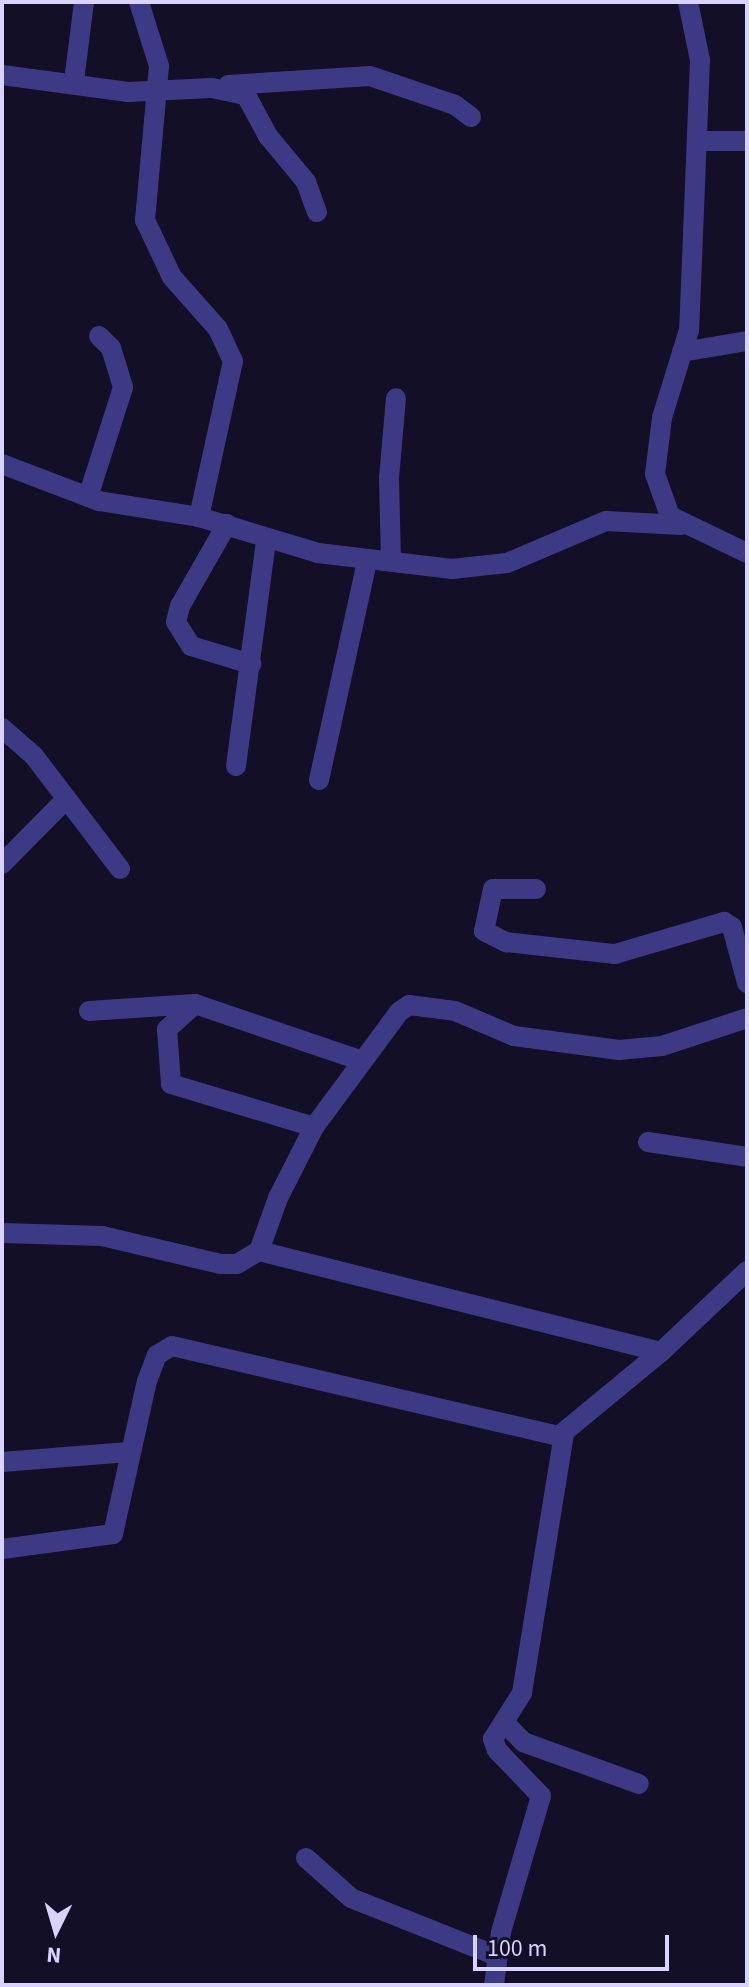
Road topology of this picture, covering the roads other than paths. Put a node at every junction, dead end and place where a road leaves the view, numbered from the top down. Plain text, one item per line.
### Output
1 (84, 2) edge
2 (139, 2) edge
3 (688, 2) edge
4 (2, 75) edge
5 (74, 81) junction
6 (212, 88) junction
7 (158, 90) junction
8 (471, 117) dead end
9 (700, 141) junction
10 (747, 141) edge
11 (317, 212) dead end
12 (99, 336) dead end
13 (747, 341) edge
14 (682, 352) junction
15 (396, 398) dead end
16 (2, 464) edge
17 (88, 497) junction
18 (199, 517) junction
19 (227, 524) junction
20 (681, 525) junction
21 (266, 541) junction
22 (747, 553) edge
23 (367, 561) junction
24 (391, 561) junction
25 (251, 664) junction
26 (2, 728) edge
27 (236, 766) dead end
28 (319, 780) dead end
29 (66, 799) junction
30 (2, 864) edge
31 (120, 869) dead end
32 (536, 889) dead end
33 (747, 983) edge
34 (195, 1004) junction
35 (89, 1011) dead end
36 (747, 1018) edge
37 (362, 1061) junction
38 (314, 1127) junction
39 (648, 1142) dead end
40 (747, 1157) edge
41 (2, 1233) edge
42 (259, 1251) junction
43 (747, 1271) edge
44 (661, 1352) junction
45 (564, 1434) junction
46 (129, 1452) junction
47 (2, 1462) edge
48 (2, 1549) edge
49 (504, 1722) junction
50 (639, 1784) dead end
51 (306, 1858) dead end
52 (497, 1956) junction
53 (494, 1985) edge

1 - 5 street
2 - 7 street
3 - 9 street
4 - 5 street
5 - 7 street
6 - 7 street
6 - 8 street
6 - 11 street
7 - 18 street
9 - 10 street
9 - 14 street
12 - 17 street
13 - 14 street
14 - 20 street
15 - 24 street
16 - 17 street
17 - 18 street
18 - 19 street
19 - 21 street
19 - 25 street
20 - 22 street
20 - 24 street
21 - 23 street
21 - 25 street
23 - 24 street
23 - 28 street
25 - 27 street
26 - 29 street
29 - 30 street
29 - 31 street
32 - 33 street
34 - 35 street
34 - 37 street
34 - 38 street
36 - 37 street
37 - 38 street
38 - 42 street
39 - 40 street
41 - 42 street
42 - 44 street
43 - 44 street
44 - 45 street
45 - 46 street
45 - 49 street
46 - 47 street
46 - 48 street
49 - 50 street
49 - 52 street
51 - 52 street
52 - 53 street

